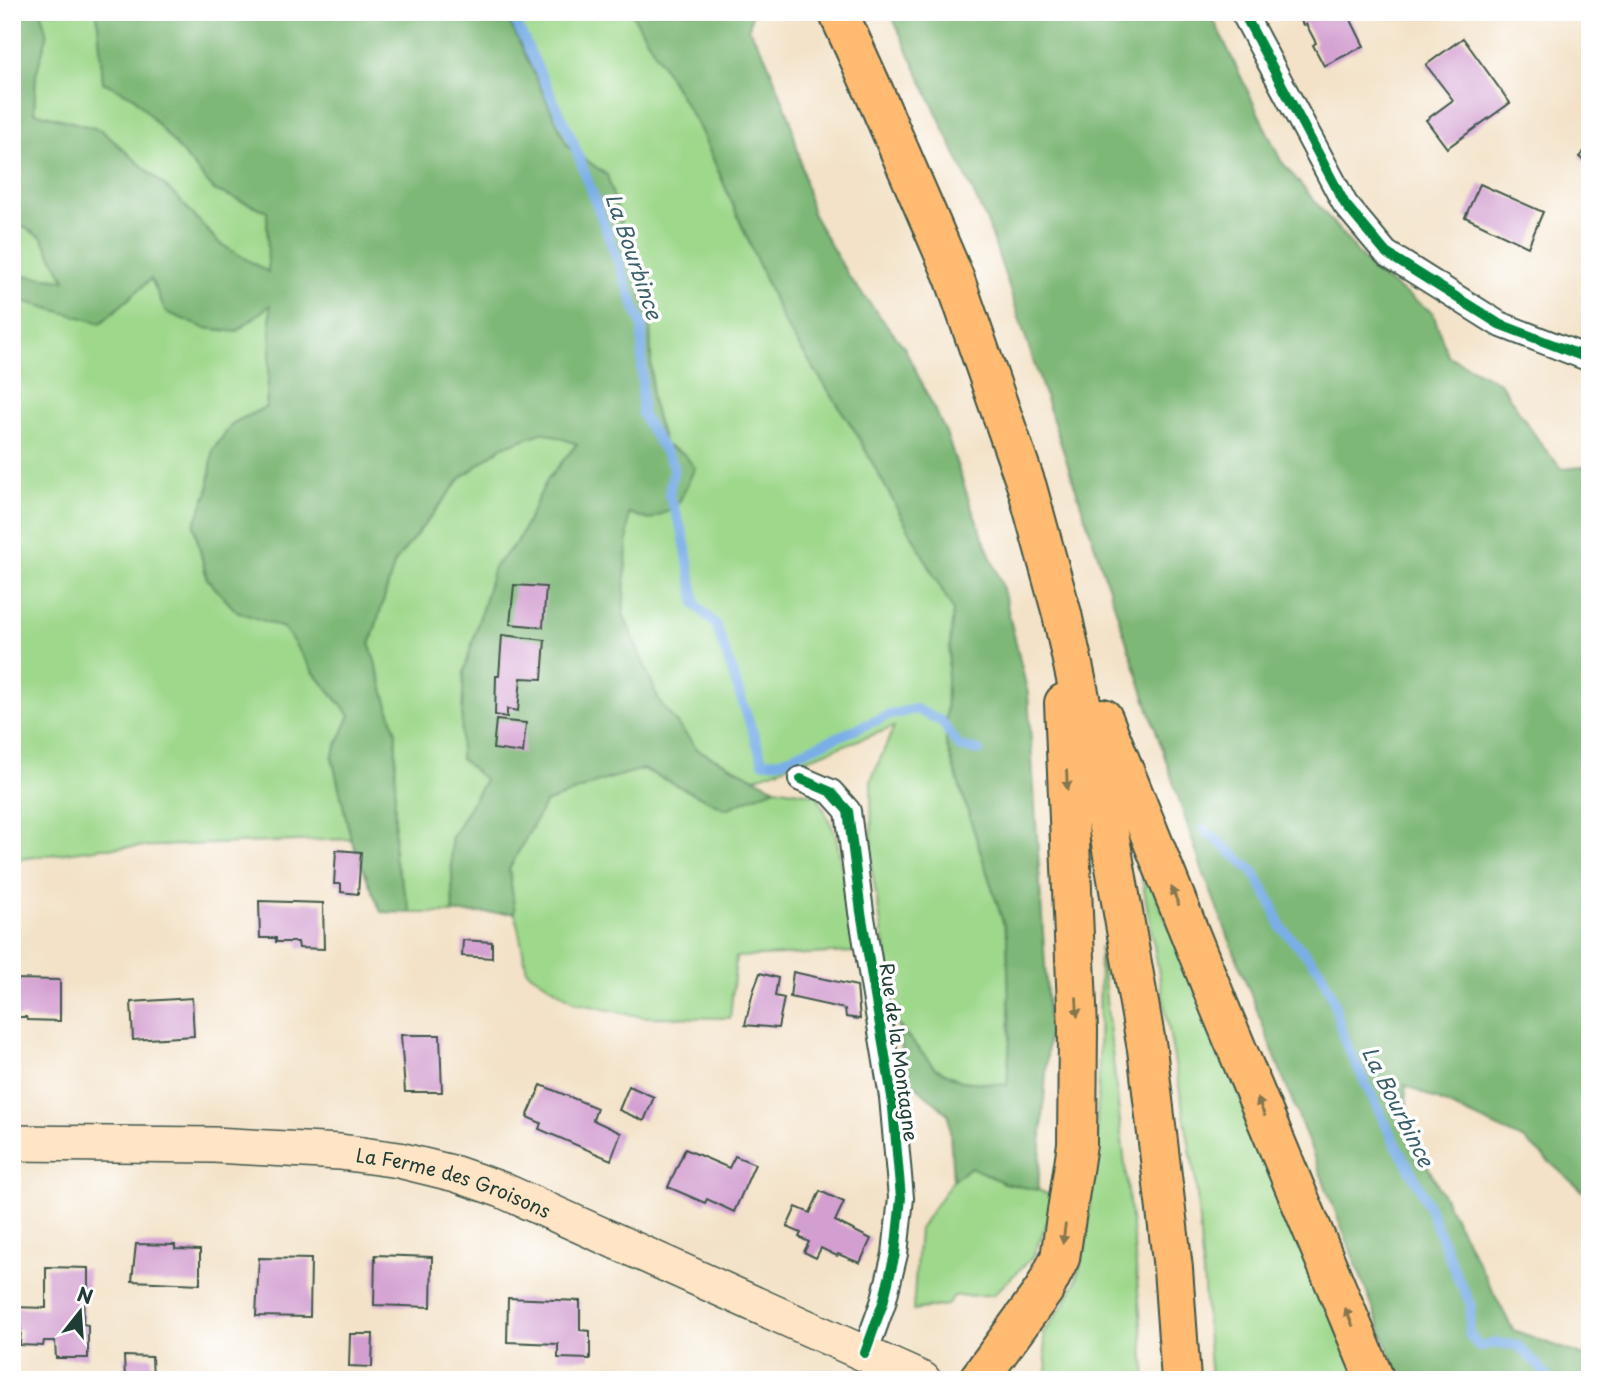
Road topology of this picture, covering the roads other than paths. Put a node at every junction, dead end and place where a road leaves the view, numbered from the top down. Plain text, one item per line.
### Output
1 (838, 12) edge
2 (1242, 12) edge
3 (1590, 359) edge
4 (1062, 614) junction
5 (801, 779) dead end
6 (12, 1143) edge
7 (865, 1353) junction
8 (923, 1380) edge
9 (978, 1380) edge
10 (1181, 1380) edge
11 (1375, 1380) edge

1 - 4 main road
2 - 3 street
4 -> 9 main road
4 - 10 main road
11 -> 4 main road
5 - 7 street, Rue de la Montagne
6 - 7 main road, La Ferme des Groisons
7 - 8 main road, La Ferme des Groisons

